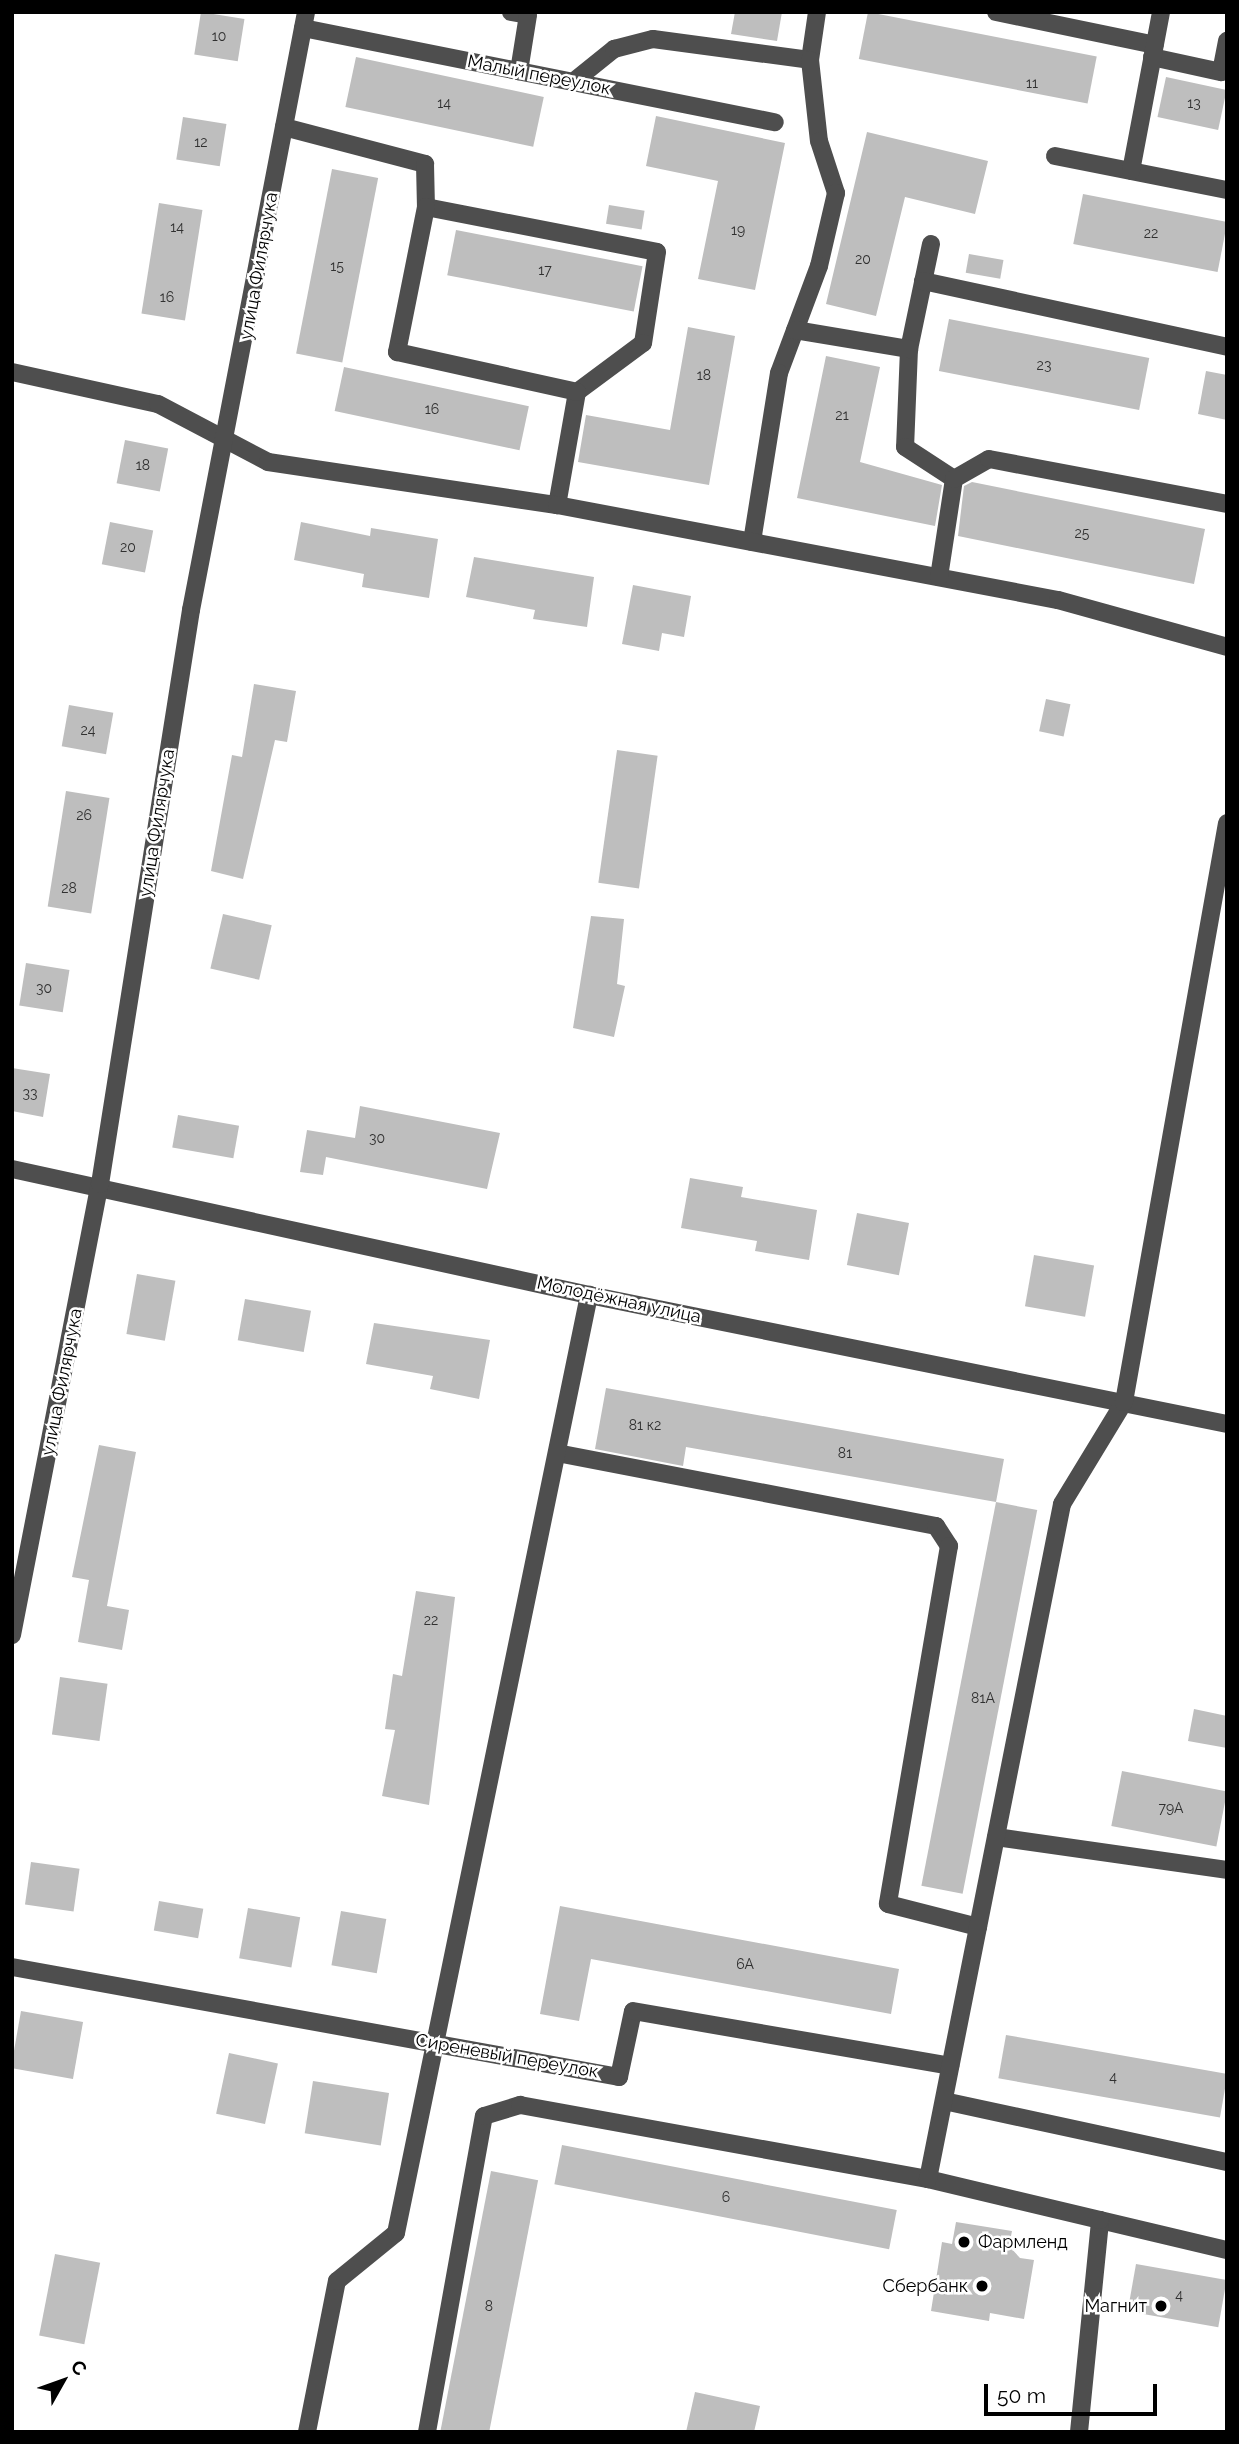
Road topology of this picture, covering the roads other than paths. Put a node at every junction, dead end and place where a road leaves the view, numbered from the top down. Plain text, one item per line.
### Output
1 (511, 12) edge
2 (817, 12) edge
3 (996, 12) edge
4 (1161, 12) edge
5 (304, 20) edge
6 (1227, 41) edge
7 (1154, 51) junction
8 (810, 60) junction
9 (519, 71) junction
10 (573, 82) junction
11 (775, 122) dead end
12 (284, 127) junction
13 (1055, 156) dead end
14 (1131, 171) junction
15 (1227, 190) edge
16 (426, 207) junction
17 (931, 244) dead end
18 (923, 281) junction
19 (795, 330) junction
20 (1227, 347) edge
21 (909, 349) junction
22 (12, 372) edge
23 (577, 392) junction
24 (228, 439) junction
25 (954, 479) junction
26 (1227, 504) edge
27 (557, 505) junction
28 (752, 542) junction
29 (939, 577) junction
30 (1227, 647) edge
31 (1227, 823) edge
32 (12, 1169) edge
33 (100, 1184) junction
34 (589, 1295) junction
35 (1124, 1402) junction
36 (1227, 1423) edge
37 (557, 1453) junction
38 (12, 1635) edge
39 (996, 1837) junction
40 (1227, 1870) edge
41 (978, 1927) junction
42 (12, 1967) edge
43 (439, 2044) junction
44 (950, 2066) junction
45 (944, 2101) junction
46 (1227, 2162) edge
47 (928, 2179) junction
48 (1100, 2220) junction
49 (1227, 2250) edge
50 (306, 2432) edge
51 (427, 2432) edge
52 (1079, 2432) edge

1 - 9 street
2 - 8 street
3 - 7 street
4 - 7 street
5 - 9 street, Малый переулок
5 - 12 street, улица Филярчука
6 - 7 street
7 - 14 street
8 - 10 street
8 - 19 street
9 - 10 street, Малый переулок
10 - 11 street, Малый переулок
12 - 16 street
12 - 24 street, улица Филярчука
13 - 14 street
14 - 15 street
16 - 23 street
16 - 23 street
17 - 18 street
18 - 20 street
18 - 21 street
19 - 21 street
19 - 28 street
21 - 25 street
22 - 24 street
23 - 27 street
24 - 27 street
24 - 33 street, улица Филярчука
25 - 26 street
25 - 29 street
27 - 28 street
28 - 29 street
29 - 30 street
31 - 35 street
32 - 33 street, Молодёжная улица
33 - 34 street, Молодёжная улица
33 - 38 street, улица Филярчука
34 - 35 street, Молодёжная улица
34 - 37 street
35 - 36 street, Молодёжная улица
35 - 39 street
37 - 41 street
37 - 43 street
39 - 40 street
39 - 41 street
41 - 44 street
42 - 43 street, Сиреневый переулок
43 - 44 street, Сиреневый переулок
43 - 50 street
44 - 45 street
45 - 46 street
45 - 47 street
47 - 48 street
47 - 51 street
48 - 49 street
48 - 52 street

